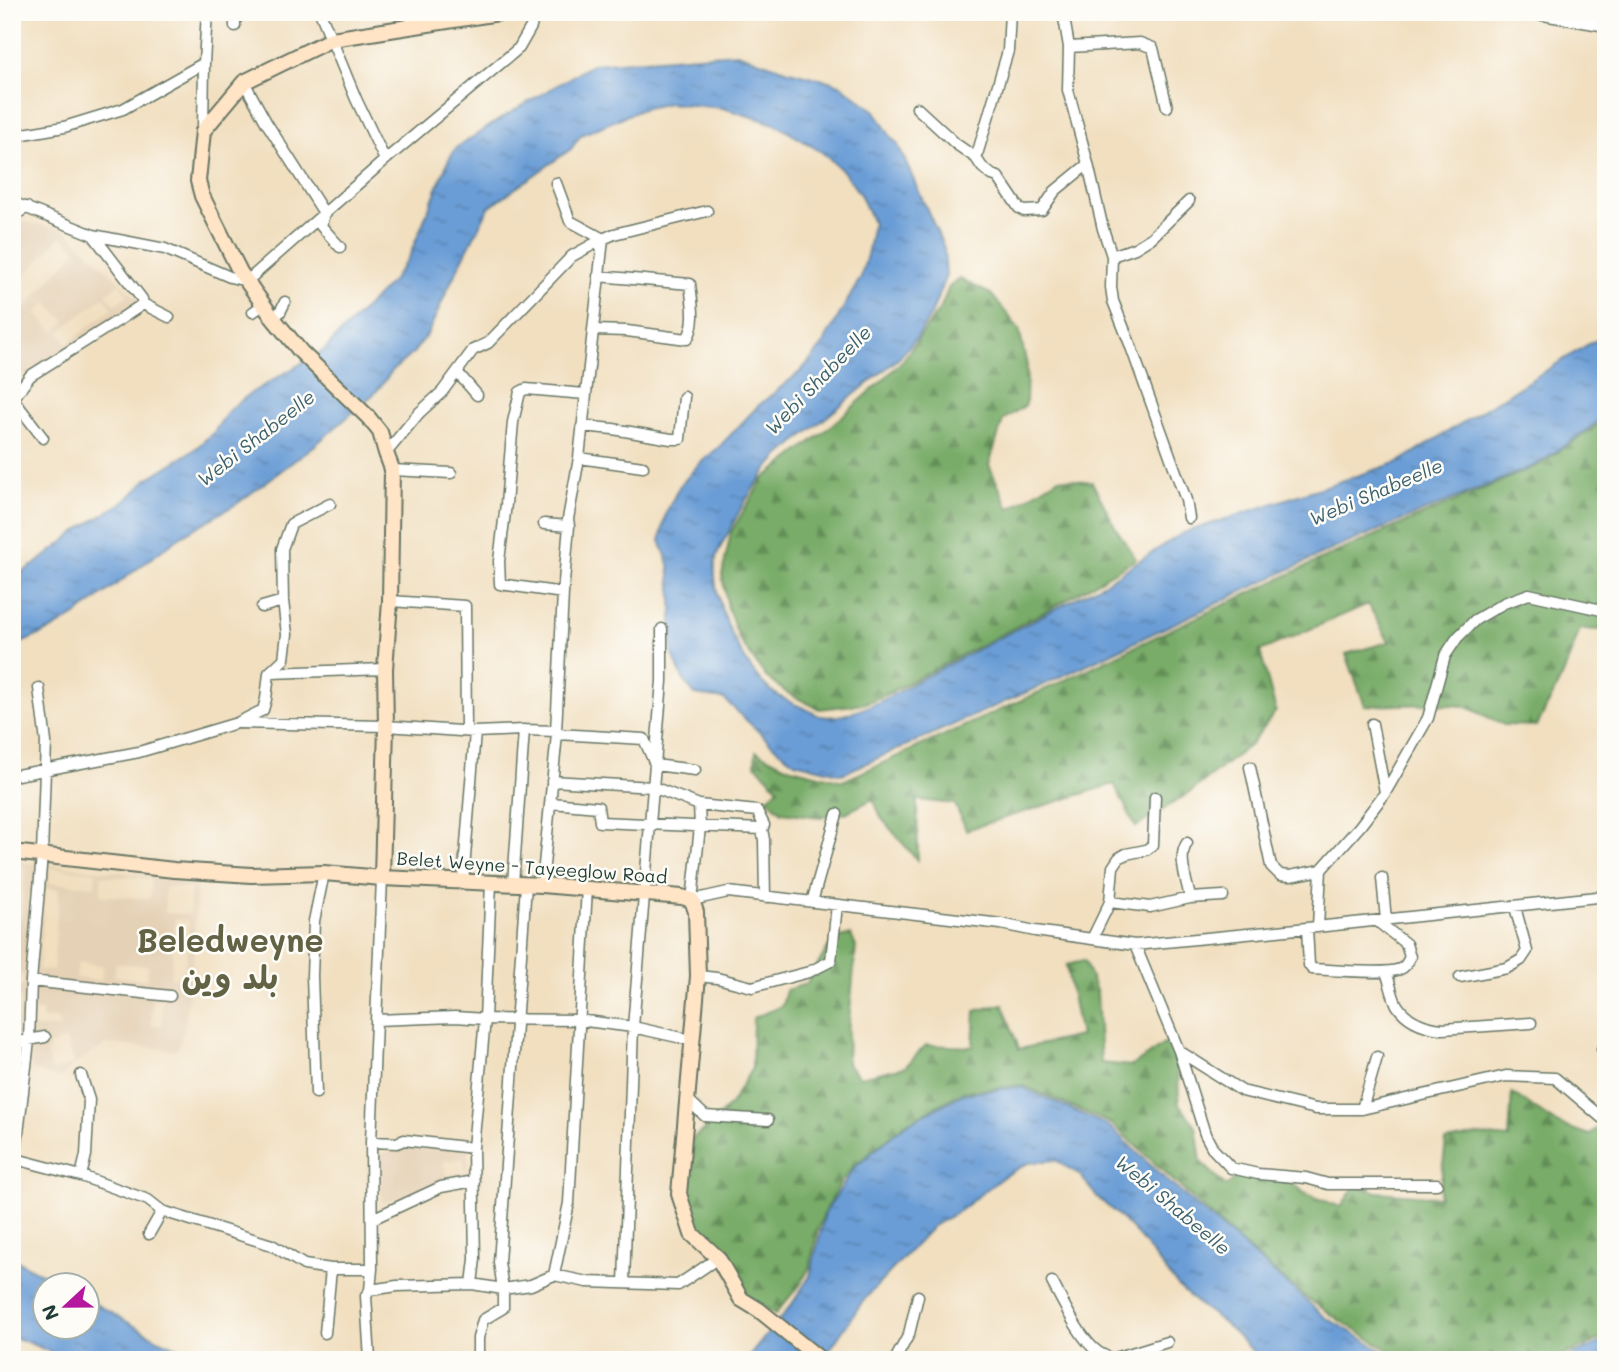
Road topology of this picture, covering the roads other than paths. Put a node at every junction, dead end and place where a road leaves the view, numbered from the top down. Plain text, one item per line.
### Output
1 (207, 12) edge
2 (235, 12) edge
3 (320, 12) edge
4 (407, 12) edge
5 (505, 12) edge
6 (534, 12) edge
7 (1010, 12) edge
8 (1063, 12) edge
9 (1526, 12) edge
10 (415, 25) junction
11 (235, 26) dead end
12 (1606, 26) edge
13 (332, 39) junction
14 (1069, 47) junction
15 (204, 63) junction
16 (244, 82) junction
17 (917, 107) dead end
18 (1167, 107) dead end
19 (202, 131) junction
20 (12, 136) edge
21 (976, 158) junction
22 (385, 160) junction
23 (1088, 164) junction
24 (556, 183) dead end
25 (1189, 201) dead end
26 (12, 202) edge
27 (27, 207) junction
28 (707, 212) dead end
29 (324, 213) junction
30 (12, 217) edge
31 (93, 235) junction
32 (603, 239) junction
33 (340, 247) dead end
34 (1112, 256) junction
35 (598, 276) junction
36 (247, 281) junction
37 (285, 302) dead end
38 (143, 304) junction
39 (169, 317) dead end
40 (272, 318) junction
41 (593, 330) junction
42 (457, 372) junction
43 (586, 394) junction
44 (477, 395) dead end
45 (684, 397) dead end
46 (13, 400) edge
47 (582, 426) junction
48 (43, 438) dead end
49 (386, 453) junction
50 (579, 458) junction
51 (643, 467) dead end
52 (392, 470) junction
53 (451, 473) dead end
54 (330, 504) dead end
55 (1189, 518) dead end
56 (544, 524) dead end
57 (569, 526) junction
58 (563, 593) junction
59 (283, 601) junction
60 (390, 601) junction
61 (262, 607) dead end
62 (1606, 611) edge
63 (662, 629) dead end
64 (385, 669) junction
65 (269, 673) junction
66 (39, 688) dead end
67 (237, 723) junction
68 (1372, 724) dead end
69 (386, 726) junction
70 (524, 730) junction
71 (470, 731) junction
72 (557, 733) junction
73 (655, 765) junction
74 (1250, 767) dead end
75 (695, 770) dead end
76 (46, 771) junction
77 (12, 776) edge
78 (552, 781) junction
79 (653, 787) junction
80 (1385, 793) junction
81 (1155, 797) dead end
82 (551, 803) junction
83 (699, 805) junction
84 (837, 814) dead end
85 (651, 824) junction
86 (700, 827) junction
87 (762, 829) junction
88 (1187, 842) dead end
89 (12, 852) edge
90 (42, 855) junction
91 (1321, 870) junction
92 (324, 873) junction
93 (382, 878) junction
94 (1382, 878) dead end
95 (463, 882) junction
96 (491, 883) junction
97 (520, 885) junction
98 (542, 885) junction
99 (587, 888) junction
100 (644, 895) junction
101 (1223, 896) dead end
102 (1606, 896) edge
103 (765, 897) junction
104 (1190, 898) junction
105 (692, 900) junction
106 (812, 902) junction
107 (1110, 902) junction
108 (837, 905) junction
109 (1515, 906) junction
110 (1381, 920) junction
111 (1312, 928) junction
112 (1092, 939) junction
113 (1135, 945) junction
114 (1386, 972) junction
115 (698, 976) junction
116 (1460, 977) dead end
117 (31, 981) junction
118 (170, 996) dead end
119 (485, 1019) junction
120 (376, 1020) junction
121 (516, 1020) junction
122 (579, 1020) junction
123 (1531, 1023) dead end
124 (634, 1027) junction
125 (46, 1037) dead end
126 (691, 1040) junction
127 (29, 1041) junction
128 (12, 1043) edge
129 (1179, 1051) junction
130 (1377, 1056) dead end
131 (81, 1075) dead end
132 (316, 1093) dead end
133 (687, 1099) junction
134 (1362, 1109) junction
135 (1606, 1112) edge
136 (768, 1120) dead end
137 (371, 1142) junction
138 (473, 1148) junction
139 (13, 1158) edge
140 (81, 1176) junction
141 (474, 1181) junction
142 (1437, 1184) dead end
143 (162, 1211) junction
144 (372, 1219) junction
145 (149, 1234) dead end
146 (718, 1258) junction
147 (331, 1269) junction
148 (372, 1269) junction
149 (554, 1275) junction
150 (1052, 1282) dead end
151 (624, 1283) junction
152 (472, 1284) junction
153 (503, 1289) junction
154 (370, 1290) junction
155 (918, 1296) dead end
156 (325, 1332) dead end
157 (1167, 1342) dead end
158 (1113, 1359) edge
159 (370, 1360) edge
160 (478, 1360) edge
161 (821, 1360) edge
162 (895, 1360) edge

1 - 15 street
2 - 11 street
3 - 13 street
4 - 10 street
5 - 10 main road
6 - 22 street
7 - 21 street
8 - 14 street
9 - 12 street
10 - 13 main road
13 - 16 main road
13 - 22 street
14 - 18 street
14 - 23 street
15 - 19 street
15 - 20 street
16 - 19 main road
16 - 29 street
17 - 21 street
19 - 36 main road
21 - 23 street
22 - 29 street
23 - 34 street
24 - 32 street
25 - 34 street
26 - 27 street
27 - 30 street
27 - 31 street
28 - 32 street
29 - 33 street
29 - 36 street
31 - 36 street
31 - 38 street
32 - 35 street
32 - 42 street
34 - 55 street
35 - 41 street
35 - 41 street
36 - 40 main road
37 - 40 street
38 - 39 street
38 - 46 street
40 - 49 main road
41 - 43 street
42 - 44 street
42 - 49 street
43 - 47 street
43 - 58 street
45 - 47 street
46 - 48 street
47 - 50 street
49 - 52 main road
50 - 51 street
50 - 57 street
52 - 53 street
52 - 60 main road
54 - 59 street
56 - 57 street
57 - 58 street
58 - 72 street
59 - 61 street
59 - 65 street
60 - 64 main road
60 - 71 street
62 - 80 street
63 - 73 street
64 - 65 street
64 - 69 main road
65 - 67 street
66 - 76 street
67 - 69 street
67 - 76 street
68 - 80 street
69 - 71 street
69 - 93 main road
70 - 71 street
70 - 72 street
70 - 97 street
71 - 95 street
72 - 73 street
72 - 78 street
73 - 75 street
73 - 79 street
74 - 91 street
76 - 77 street
76 - 90 street
78 - 79 street
78 - 82 street
79 - 83 street
79 - 85 street
80 - 91 street
81 - 107 street
82 - 85 street
82 - 98 street
83 - 86 street
83 - 87 street
84 - 106 street
85 - 86 street
85 - 100 street
86 - 87 street
86 - 105 street
87 - 103 street
88 - 104 street
89 - 90 main road, Belet Weyne - Tayeeglow Road
90 - 92 main road, Belet Weyne - Tayeeglow Road
90 - 117 street
91 - 111 street
92 - 93 main road, Belet Weyne - Tayeeglow Road
92 - 132 street
93 - 95 main road, Belet Weyne - Tayeeglow Road
93 - 120 street
94 - 110 street
95 - 96 main road, Belet Weyne - Tayeeglow Road
96 - 97 main road, Belet Weyne - Tayeeglow Road
96 - 119 street
97 - 98 main road, Belet Weyne - Tayeeglow Road
97 - 121 street
98 - 99 main road, Belet Weyne - Tayeeglow Road
99 - 100 main road, Belet Weyne - Tayeeglow Road
99 - 122 street
100 - 105 main road, Belet Weyne - Tayeeglow Road
100 - 124 street
101 - 104 street
102 - 109 street
103 - 105 street
103 - 106 street
104 - 107 street
105 - 115 main road
106 - 108 street
107 - 112 street
108 - 112 street
108 - 115 street
109 - 110 street
109 - 116 street
110 - 111 street
110 - 114 street
111 - 113 street
111 - 114 street
112 - 113 street
113 - 129 street
114 - 123 street
115 - 126 main road
117 - 118 street
117 - 127 street
119 - 120 street
119 - 121 street
119 - 138 street
120 - 137 street
121 - 122 street
121 - 153 street
122 - 124 street
122 - 149 street
124 - 126 street
124 - 151 street
125 - 127 street
126 - 133 main road
127 - 128 street
127 - 139 street
129 - 134 street
129 - 142 street
130 - 134 street
131 - 140 street
133 - 136 street
133 - 146 main road
134 - 135 street
137 - 138 street
137 - 144 street
138 - 141 street
139 - 140 street
140 - 143 street
141 - 144 street
141 - 152 street
143 - 145 street
143 - 147 street
144 - 148 street
146 - 151 street
146 - 161 main road
147 - 148 street
147 - 156 street
148 - 154 street
149 - 151 street
149 - 153 street
150 - 158 street
152 - 153 street
152 - 154 street
153 - 160 street
154 - 159 street
155 - 162 street
157 - 158 street

